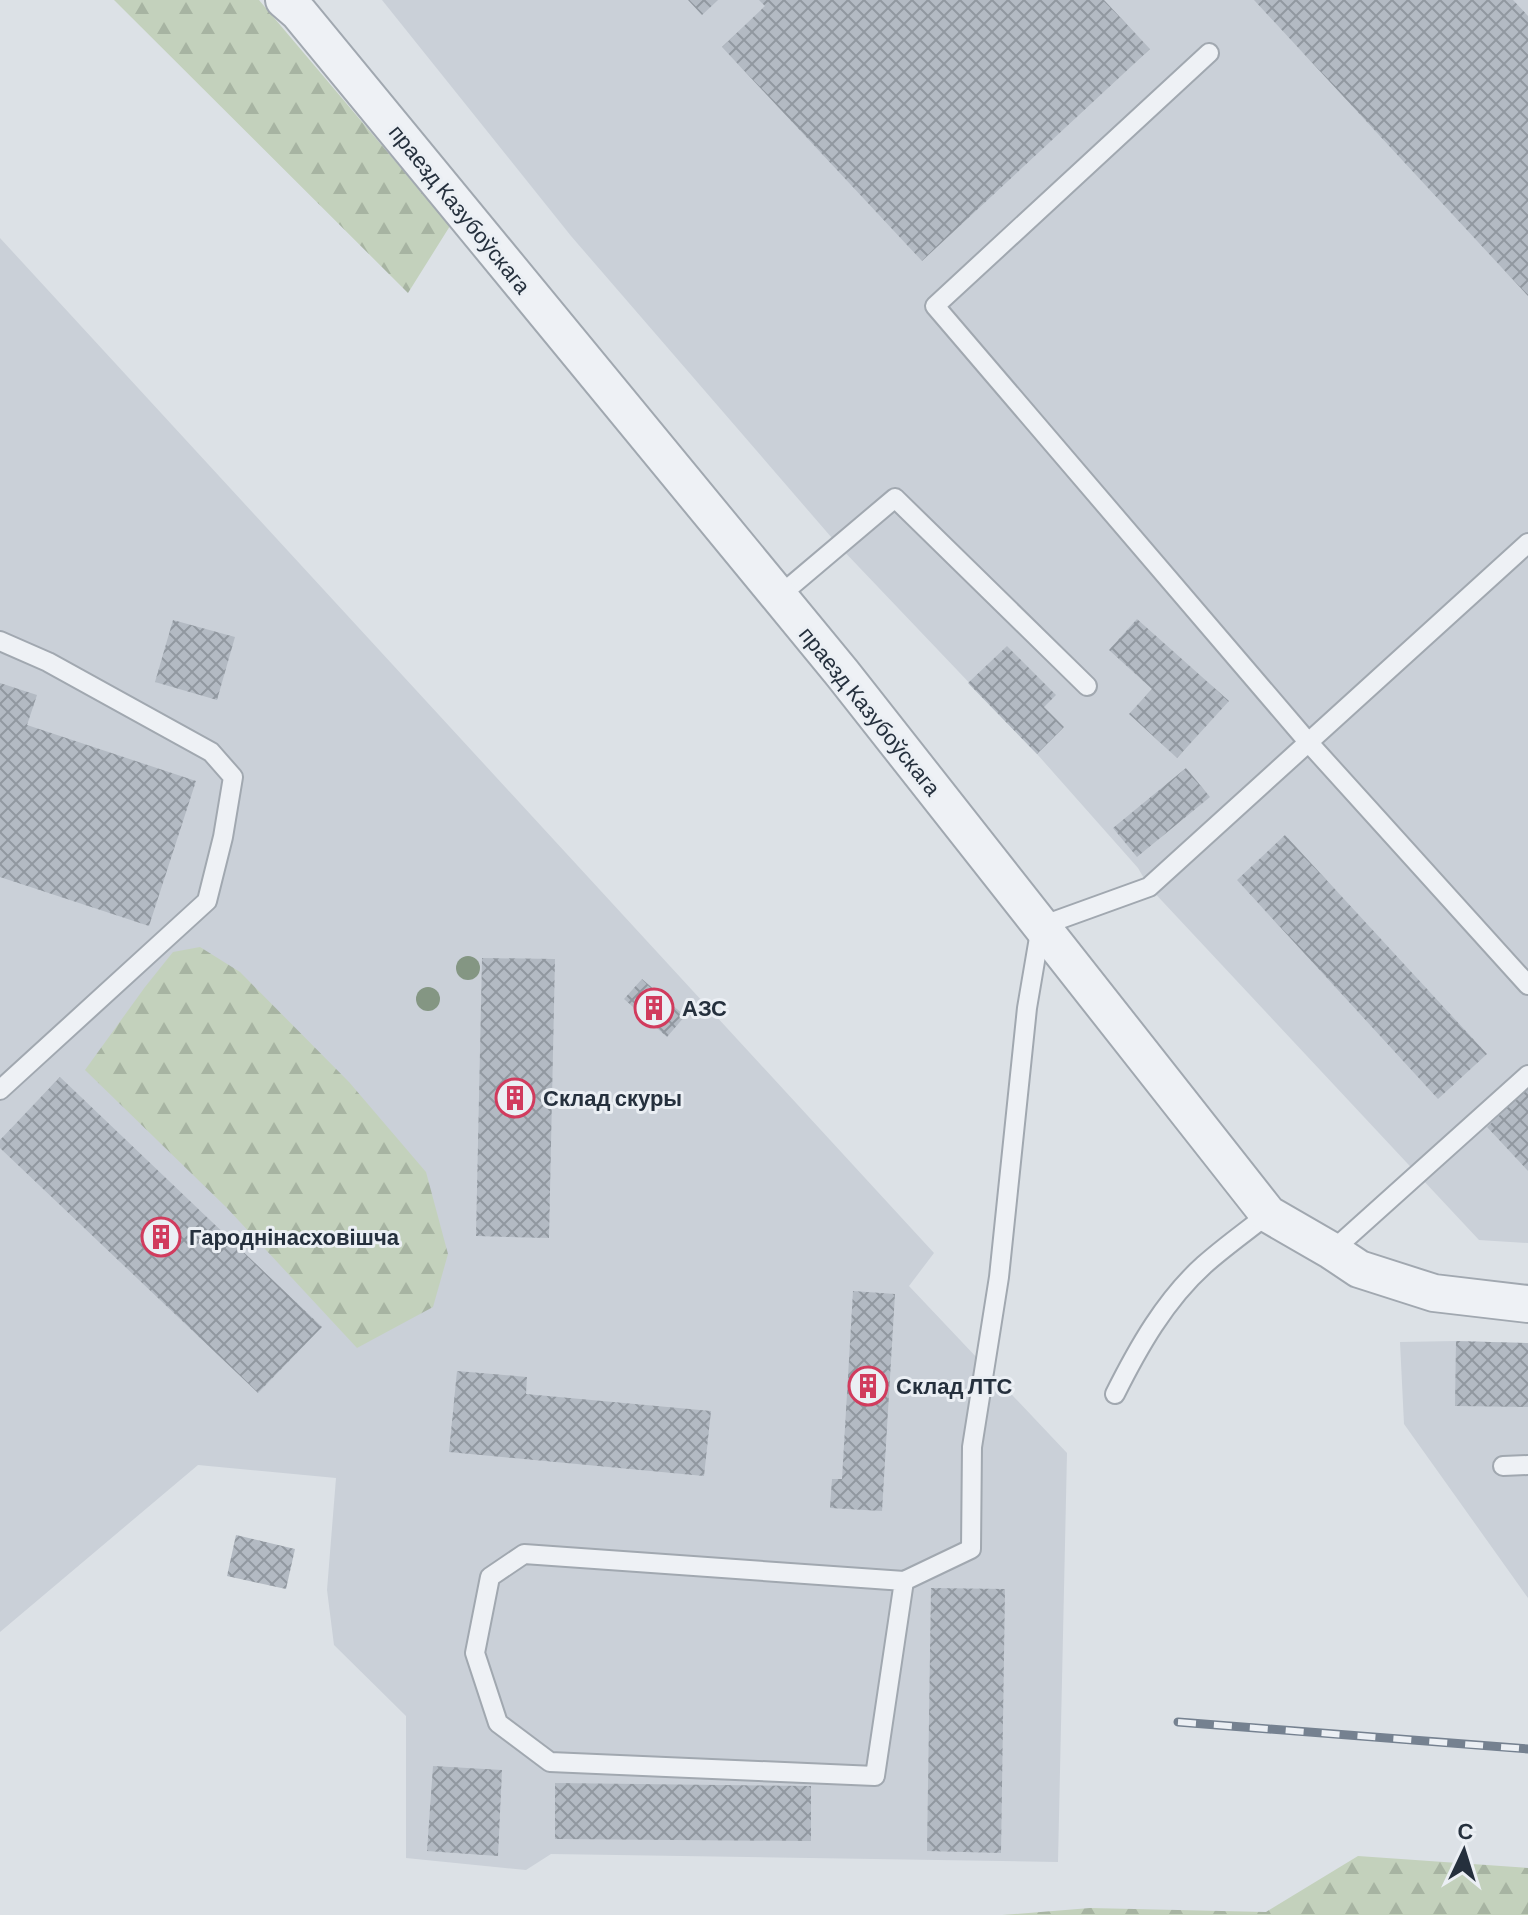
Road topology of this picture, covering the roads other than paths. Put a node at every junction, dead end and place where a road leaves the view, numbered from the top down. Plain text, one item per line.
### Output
1 (284, 0) edge
2 (1209, 53) dead end
3 (1528, 543) edge
4 (779, 596) junction
5 (0, 641) edge
6 (1087, 686) dead end
7 (1309, 743) junction
8 (1041, 926) junction
9 (1528, 985) edge
10 (1528, 1075) edge
11 (0, 1090) edge
12 (1268, 1214) junction
13 (1332, 1251) junction
14 (1528, 1304) edge
15 (1115, 1394) dead end
16 (1528, 1465) edge
17 (1503, 1466) dead end
18 (904, 1581) junction

1 - 4 street, праезд Казубоўскага
2 - 7 lane
3 - 7 lane
4 - 6 lane
4 - 8 street, праезд Казубоўскага
5 - 11 lane
7 - 8 lane
7 - 9 lane
8 - 12 street, праезд Казубоўскага
8 - 18 lane
10 - 13 lane
12 - 13 street, праезд Казубоўскага
12 - 15 lane
13 - 14 street, праезд Казубоўскага
16 - 17 lane
18 - 18 lane

